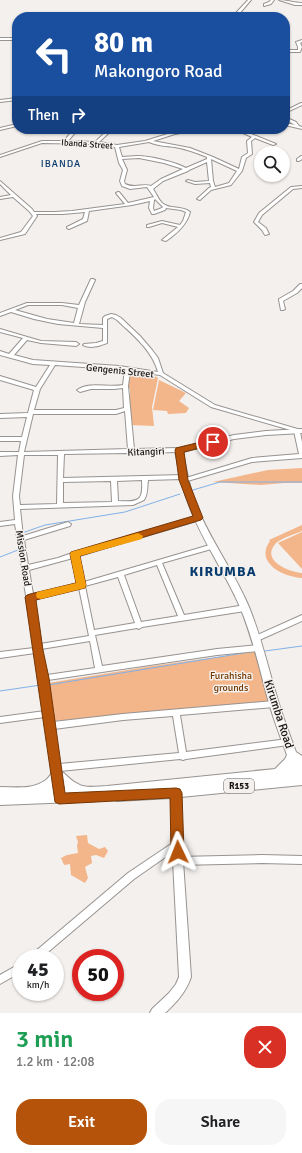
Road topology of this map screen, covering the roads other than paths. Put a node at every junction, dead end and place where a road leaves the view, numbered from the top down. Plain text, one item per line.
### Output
1 (250, 0) edge
2 (272, 0) edge
3 (280, 0) edge
4 (302, 4) edge
5 (265, 5) dead end
6 (239, 12) edge
7 (0, 39) edge
8 (12, 40) edge
9 (302, 41) edge
10 (290, 51) edge
11 (12, 100) edge
12 (0, 101) edge
13 (302, 105) edge
14 (290, 110) edge
15 (290, 120) edge
16 (290, 125) edge
17 (12, 126) edge
18 (300, 127) edge
19 (0, 129) edge
20 (72, 134) edge
21 (106, 134) edge
22 (173, 134) edge
23 (247, 134) edge
24 (254, 137) junction
25 (150, 141) junction
26 (65, 142) junction
27 (96, 144) junction
28 (274, 144) dead end
29 (117, 146) junction
30 (0, 156) edge
31 (302, 157) edge
32 (120, 158) junction
33 (208, 158) junction
34 (298, 160) dead end
35 (187, 170) junction
36 (240, 171) junction
37 (188, 181) dead end
38 (0, 182) edge
39 (211, 182) junction
40 (302, 187) edge
41 (150, 188) junction
42 (214, 188) junction
43 (118, 193) dead end
44 (14, 196) junction
45 (0, 198) edge
46 (154, 198) junction
47 (199, 199) dead end
48 (127, 204) junction
49 (165, 206) junction
50 (87, 212) junction
51 (35, 214) junction
52 (149, 226) dead end
53 (180, 226) junction
54 (69, 228) dead end
55 (267, 234) dead end
56 (0, 239) edge
57 (164, 240) dead end
58 (92, 280) dead end
59 (302, 285) edge
60 (81, 307) junction
61 (283, 309) dead end
62 (12, 311) junction
63 (0, 315) edge
64 (76, 325) junction
65 (105, 327) junction
66 (0, 330) edge
67 (26, 338) junction
68 (76, 344) dead end
69 (86, 345) dead end
70 (0, 353) edge
71 (10, 356) junction
72 (53, 364) junction
73 (128, 369) junction
74 (161, 374) junction
75 (0, 378) edge
76 (125, 386) junction
77 (37, 389) junction
78 (80, 390) dead end
79 (127, 409) junction
80 (30, 413) junction
81 (0, 416) edge
82 (300, 431) edge
83 (0, 439) edge
84 (24, 439) junction
85 (179, 450) junction
86 (131, 452) junction
87 (0, 454) edge
88 (21, 454) junction
89 (61, 454) junction
90 (302, 456) edge
91 (114, 478) junction
92 (145, 478) junction
93 (183, 478) junction
94 (60, 480) junction
95 (115, 504) junction
96 (60, 506) junction
97 (17, 507) junction
98 (198, 518) junction
99 (18, 522) junction
100 (0, 524) edge
101 (68, 524) dead end
102 (21, 539) junction
103 (214, 546) junction
104 (75, 554) junction
105 (159, 563) junction
106 (26, 568) junction
107 (120, 574) junction
108 (81, 585) junction
109 (30, 597) junction
110 (245, 608) junction
111 (182, 618) junction
112 (302, 618) edge
113 (139, 626) junction
114 (92, 635) junction
115 (256, 639) junction
116 (37, 648) junction
117 (259, 648) junction
118 (0, 655) edge
119 (99, 670) junction
120 (44, 683) junction
121 (274, 704) junction
122 (176, 712) junction
123 (48, 714) junction
124 (0, 720) edge
125 (50, 726) junction
126 (288, 742) junction
127 (292, 754) junction
128 (183, 756) junction
129 (56, 771) junction
130 (301, 773) edge
131 (277, 774) junction
132 (176, 789) junction
133 (34, 791) junction
134 (84, 791) junction
135 (0, 792) edge
136 (59, 795) junction
137 (0, 800) edge
138 (177, 844) junction
139 (302, 860) edge
140 (178, 861) junction
141 (45, 949) edge
142 (12, 973) edge
143 (0, 980) edge
144 (156, 1013) edge

1 - 6 street
2 - 5 street
3 - 4 street
7 - 8 street
9 - 10 street
11 - 12 street
13 - 14 street
15 - 18 street
16 - 18 street
17 - 19 street
20 - 26 street
21 - 27 street
22 - 25 street, Ibanda Street
23 - 24 street
24 - 28 street
24 - 36 street
25 - 29 street, Ibanda Street
25 - 33 street
26 - 27 street, Ibanda Street
26 - 30 street, Ibanda Street
27 - 29 street, Ibanda Street
29 - 32 street
31 - 34 street
32 - 35 street
32 - 41 street
33 - 35 street
33 - 36 street
33 - 39 street
35 - 41 street
36 - 42 street
37 - 39 street
38 - 44 street
39 - 42 street
40 - 55 street
41 - 46 street
42 - 47 street
43 - 48 street
44 - 45 street
44 - 51 street
46 - 48 street
46 - 49 street
46 - 49 street
48 - 50 street
49 - 53 street
50 - 51 street
50 - 54 street
51 - 56 street
52 - 53 street
53 - 57 street
58 - 60 street
59 - 61 street
60 - 62 street
60 - 64 street
62 - 63 street
62 - 64 street
64 - 65 street
65 - 69 street
65 - 74 street
66 - 67 street
67 - 68 street
67 - 71 street
70 - 71 street, Gengenis Street
71 - 72 street, Gengenis Street
72 - 73 street, Gengenis Street
72 - 77 street
73 - 74 street, Gengenis Street
73 - 76 street
74 - 82 street, Gengenis Street
75 - 77 street
76 - 78 street
76 - 79 street
77 - 80 street
79 - 80 street
79 - 86 street
80 - 81 street
80 - 84 street
82 - 85 main road, Kitangiri
82 - 90 street
83 - 84 street
84 - 88 street
85 - 86 street, Kitangiri
85 - 93 main road, Kirumba Road
86 - 89 street, Kitangiri
87 - 88 street, Kitangiri
88 - 89 street, Kitangiri
88 - 97 street, Mission Road
89 - 94 street
90 - 93 street
91 - 92 street
91 - 94 street
91 - 95 street
92 - 93 street
92 - 95 street
93 - 98 main road, Kirumba Road
94 - 96 street
95 - 96 street
96 - 97 street
97 - 99 street, Mission Road
98 - 103 main road, Kirumba Road
98 - 104 street
99 - 100 street
99 - 102 street, Mission Road
101 - 102 street
102 - 106 street, Mission Road
103 - 105 street
103 - 110 main road, Kirumba Road
104 - 106 street
104 - 108 street
105 - 107 street
105 - 111 street
106 - 109 street, Mission Road
107 - 108 street
107 - 113 street
108 - 109 street
108 - 114 street
109 - 116 street, Mission Road
110 - 111 street
110 - 115 main road, Kirumba Road
111 - 113 street
112 - 115 street
113 - 114 street
114 - 116 street
114 - 119 street
115 - 117 main road, Kirumba Road
116 - 118 street
116 - 120 street, Mission Road
117 - 119 street
117 - 121 main road, Kirumba Road
119 - 120 street
120 - 123 street, Mission Road
121 - 122 street
121 - 126 main road, Kirumba Road
122 - 125 street
122 - 128 street
123 - 124 street
123 - 125 street, Mission Road
125 - 129 street, Mission Road
126 - 127 main road, Kirumba Road
126 - 128 street
127 - 130 main road
127 - 131 main road
128 - 129 street
129 - 133 main road
129 - 134 main road
129 - 136 street, Mission Road
130 - 131 main road, R153
130 - 132 main road, R153
131 - 132 main road, R153
132 - 134 main road, R153
132 - 136 main road, R153
132 - 138 main road
133 - 135 main road, R153
133 - 136 main road, R153
134 - 136 main road, R153
136 - 137 main road, R153
138 - 140 main road
138 - 141 street
139 - 140 street
140 - 144 main road
142 - 143 street

